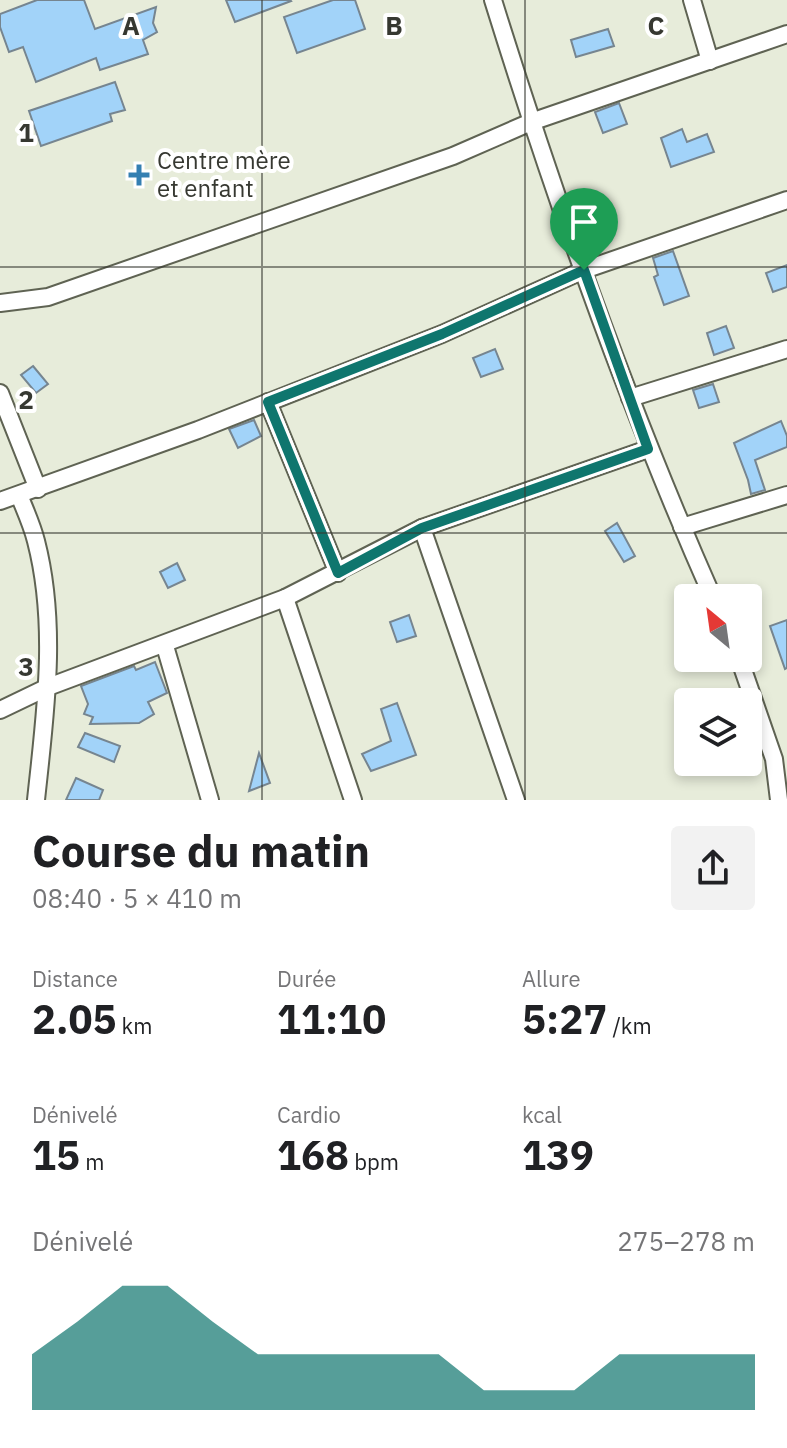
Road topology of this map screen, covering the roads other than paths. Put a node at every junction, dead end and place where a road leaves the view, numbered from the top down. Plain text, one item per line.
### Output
1 (493, 0) edge
2 (692, 0) edge
3 (787, 34) edge
4 (710, 61) junction
5 (531, 122) junction
6 (787, 200) edge
7 (584, 270) junction
8 (0, 303) edge
9 (787, 349) edge
10 (0, 393) edge
11 (630, 398) junction
12 (268, 402) junction
13 (648, 449) junction
14 (38, 489) junction
15 (19, 495) junction
16 (787, 495) edge
17 (0, 501) edge
18 (682, 527) junction
19 (422, 528) junction
20 (338, 573) junction
21 (707, 584) edge
22 (285, 598) junction
23 (165, 646) junction
24 (744, 672) edge
25 (48, 687) junction
26 (0, 710) edge
27 (204, 783) junction
28 (36, 800) edge
29 (194, 800) edge
30 (210, 800) edge
31 (353, 800) edge
32 (516, 800) edge
33 (779, 800) edge

1 - 5 street
2 - 4 street
3 - 4 street
4 - 5 street
5 - 7 street
5 - 8 street
6 - 7 street
7 - 11 street
7 - 12 street
9 - 11 street
10 - 14 street
11 - 13 street
12 - 14 street
12 - 20 street
13 - 18 street
13 - 19 street
14 - 15 street
15 - 17 street
15 - 25 street
16 - 18 street
18 - 21 street
19 - 20 street
19 - 32 street
20 - 22 street
22 - 23 street
22 - 31 street
23 - 25 street
23 - 27 street
24 - 33 street
25 - 26 street
25 - 28 street
27 - 29 street
27 - 30 street

